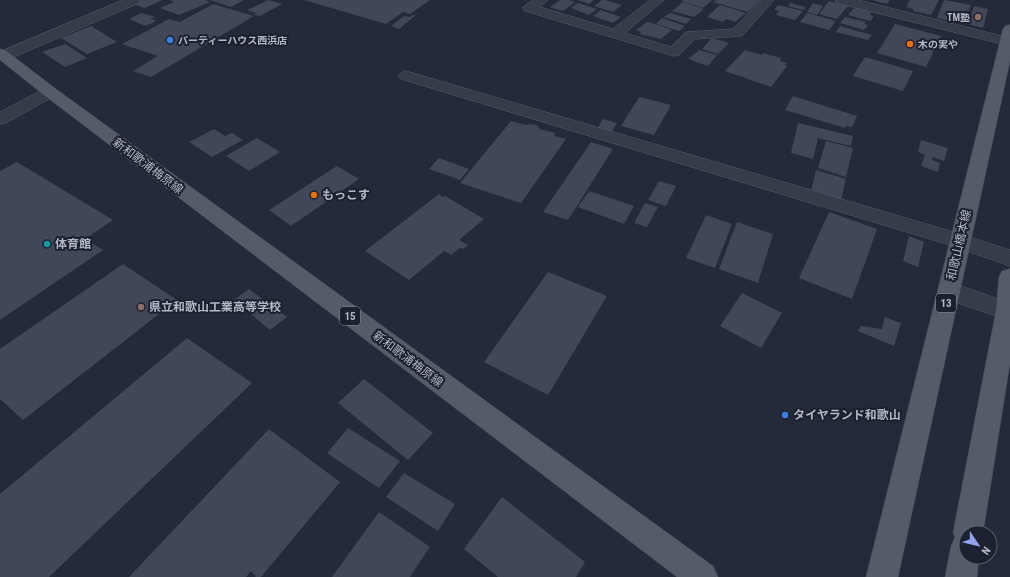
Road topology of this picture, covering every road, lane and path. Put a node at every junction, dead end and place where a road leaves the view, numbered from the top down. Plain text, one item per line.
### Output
1 (134, 0) edge
2 (542, 0) edge
3 (658, 0) edge
4 (768, 0) edge
5 (842, 0) edge
6 (615, 34) junction
7 (1009, 37) edge
8 (2, 55) edge
9 (406, 76) dead end
10 (50, 92) junction
11 (0, 119) edge
12 (960, 241) junction
13 (1010, 258) edge
14 (1010, 276) edge
15 (949, 291) junction
16 (1008, 312) edge
17 (969, 525) edge
18 (963, 565) edge
19 (702, 577) edge
20 (882, 577) edge
21 (961, 577) edge

1 - 8 street
2 - 6 street
3 - 6 street
4 - 6 street
5 - 7 street
7 - 12 main road, 和歌山橋本線 / 13
8 - 10 main road, 新和歌浦梅原線 / 15
9 - 12 street
10 - 11 street
10 - 19 main road, 新和歌浦梅原線 / 15
12 - 13 street
12 - 15 main road, 和歌山橋本線 / 13
14 - 16 main road
15 - 16 street
15 - 20 main road, 和歌山橋本線 / 13
16 - 17 main road
18 - 21 main road

